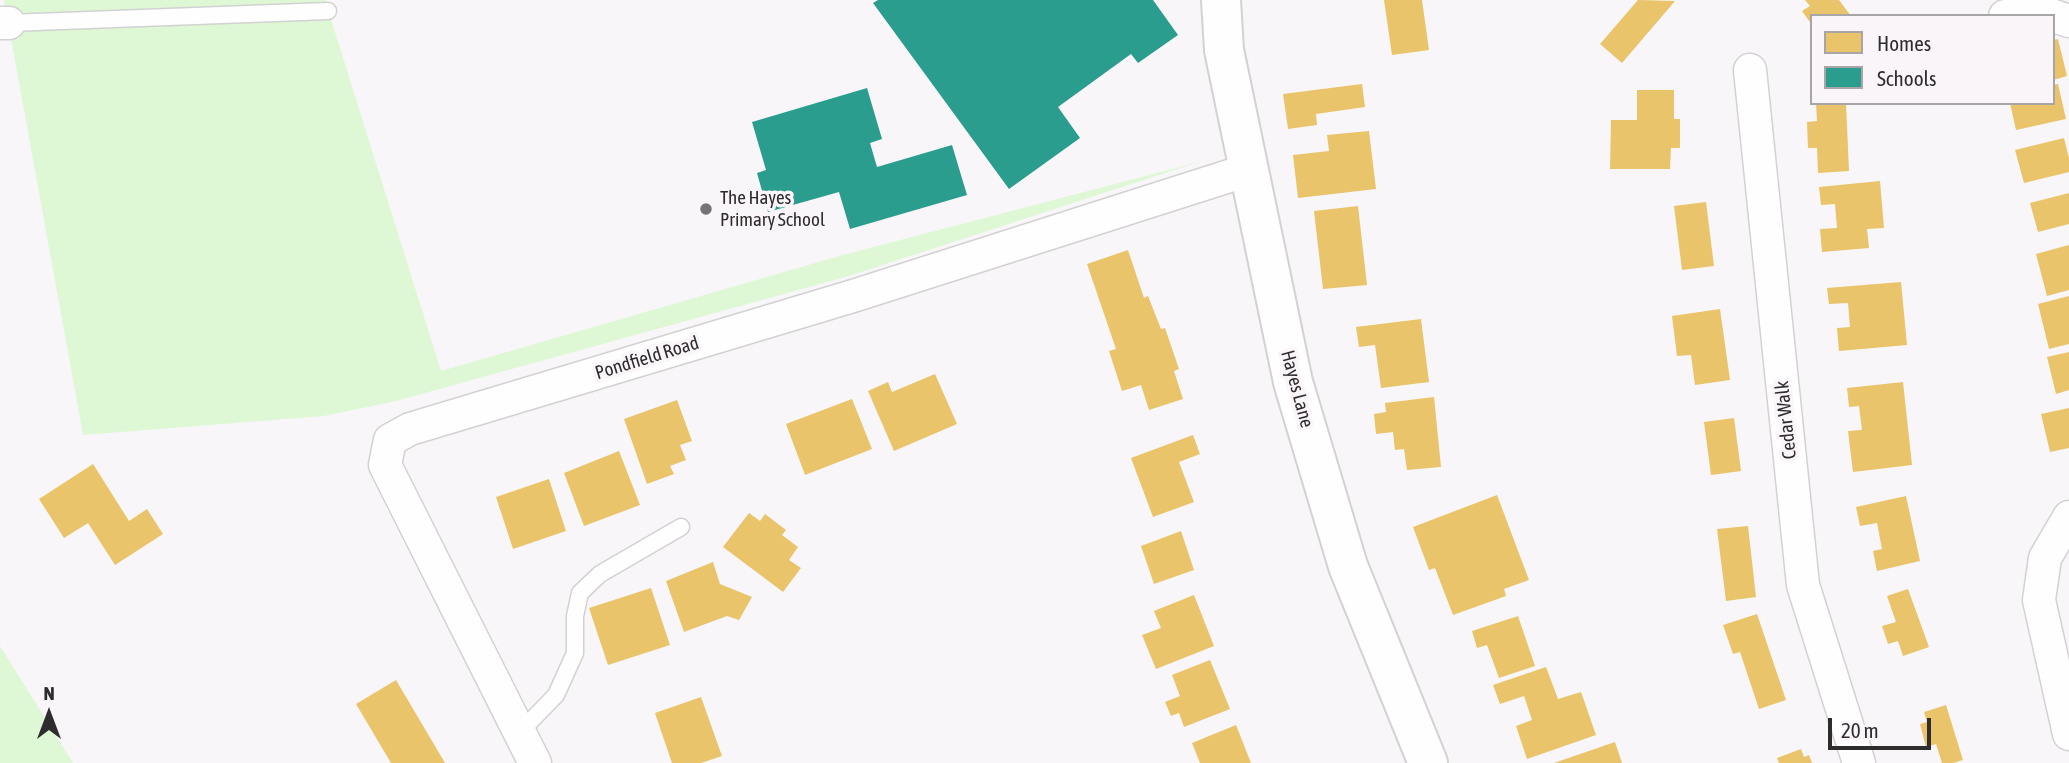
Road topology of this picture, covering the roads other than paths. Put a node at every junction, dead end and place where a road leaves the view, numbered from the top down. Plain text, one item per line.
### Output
1 (1221, 0) edge
2 (328, 11) dead end
3 (2019, 14) edge
4 (2048, 14) edge
5 (5, 23) edge
6 (1750, 70) dead end
7 (1248, 170) junction
8 (2069, 517) edge
9 (681, 527) dead end
10 (520, 732) junction
11 (2069, 734) edge
12 (535, 763) edge
13 (1429, 763) edge
14 (1859, 763) edge

1 - 7 street, Hayes Lane
2 - 5 lane
3 - 4 street
6 - 14 street, Cedar Walk
7 - 10 street, Pondfield Road
7 - 13 street, Hayes Lane
8 - 11 street
9 - 10 lane
10 - 12 street, Pondfield Road

